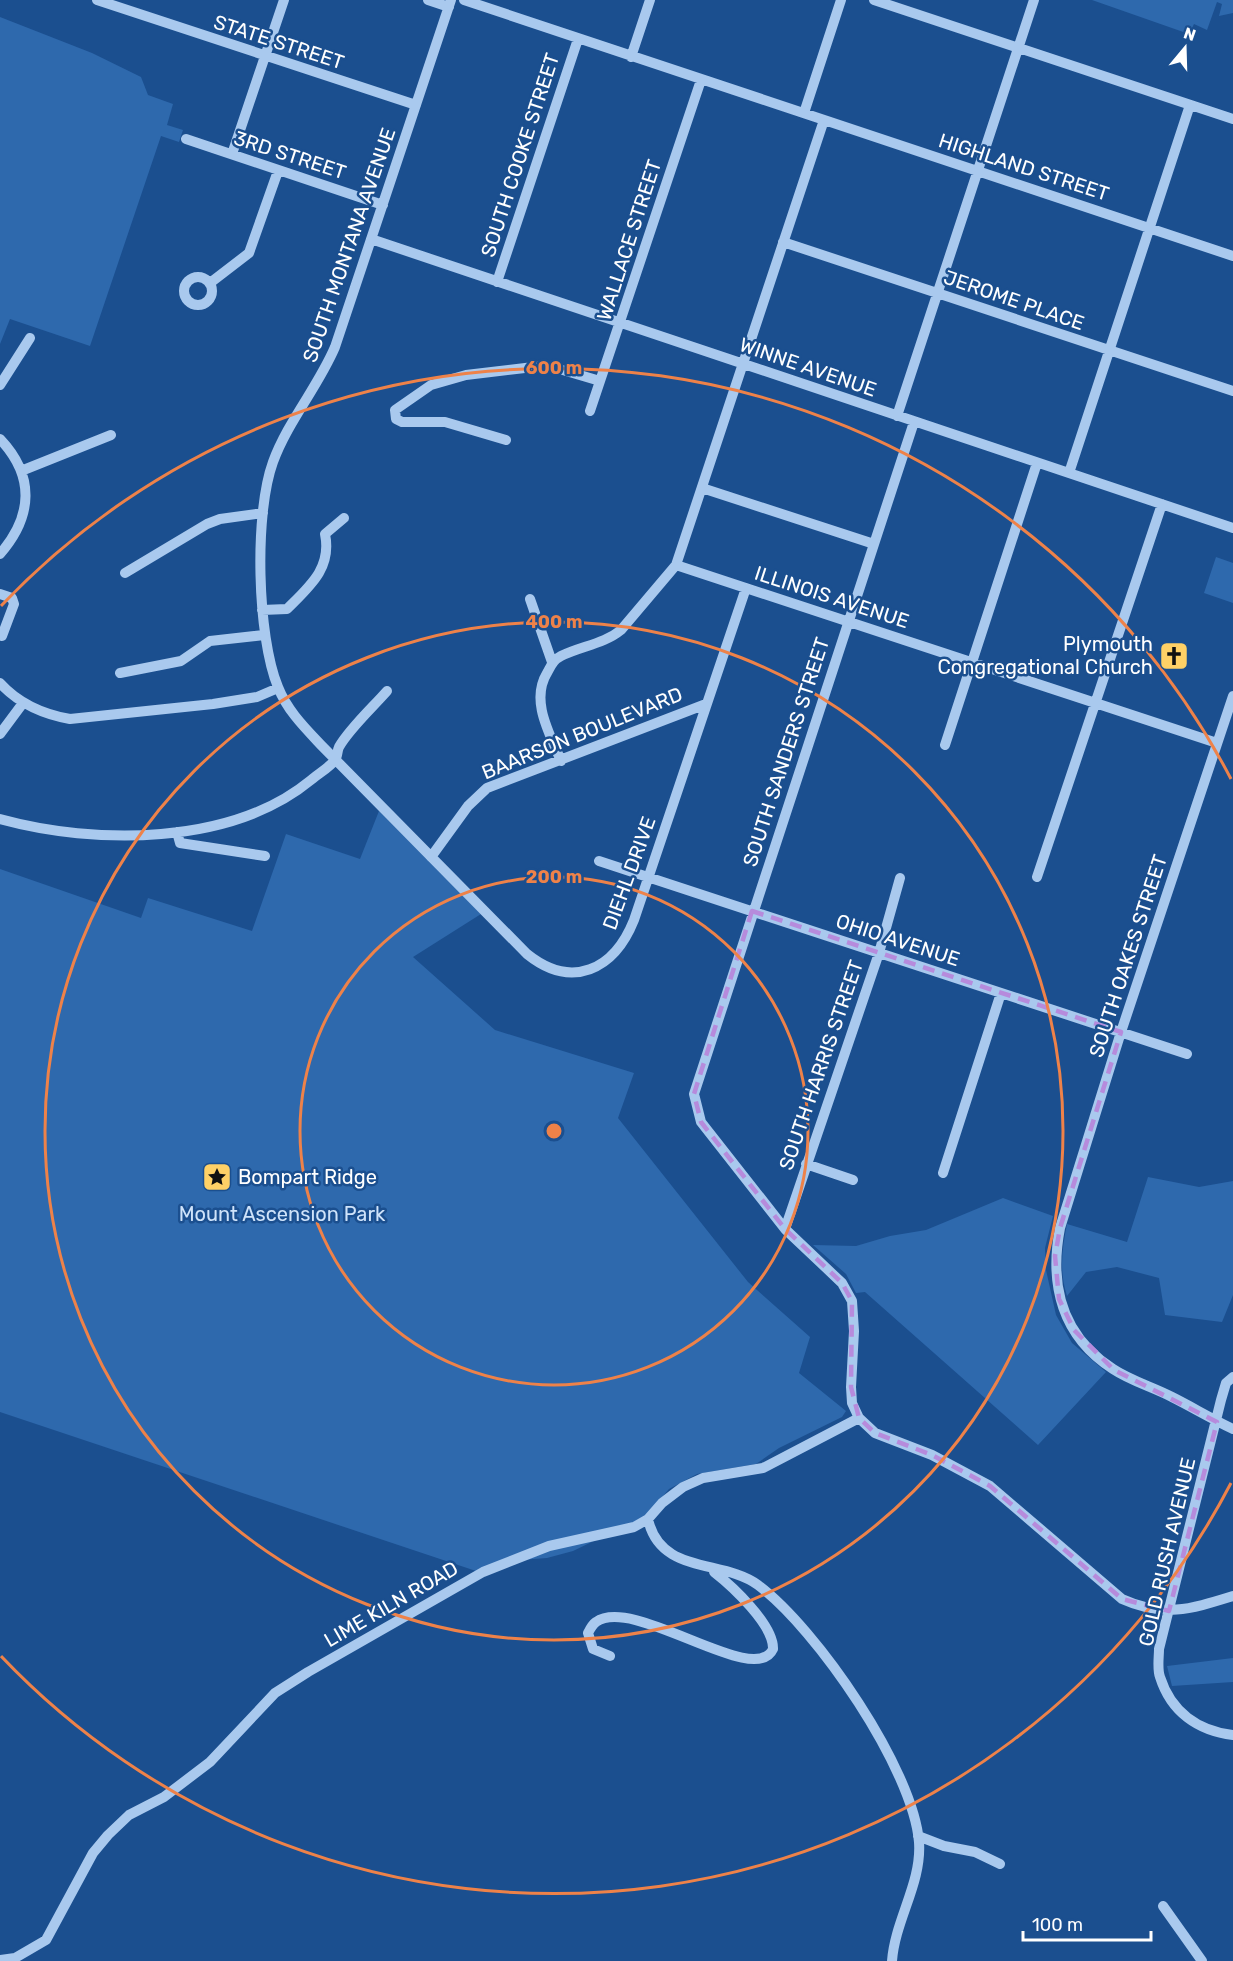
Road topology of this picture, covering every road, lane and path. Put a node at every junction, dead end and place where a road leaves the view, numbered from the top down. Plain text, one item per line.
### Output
1 (97, 0) edge
2 (284, 0) edge
3 (428, 0) edge
4 (464, 0) edge
5 (650, 0) edge
6 (841, 0) edge
7 (874, 0) edge
8 (1034, 0) edge
9 (121, 4) edge
10 (450, 4) edge
11 (578, 39) junction
12 (1018, 48) junction
13 (265, 57) junction
14 (631, 57) junction
15 (701, 80) junction
16 (416, 105) junction
17 (1190, 105) junction
18 (804, 113) junction
19 (1233, 119) edge
20 (824, 120) junction
21 (186, 139) dead end
22 (232, 154) junction
23 (977, 170) junction
24 (278, 171) junction
25 (383, 204) junction
26 (1150, 228) junction
27 (371, 239) junction
28 (783, 242) junction
29 (1233, 256) edge
30 (497, 282) junction
31 (210, 283) dead end
32 (937, 293) junction
33 (620, 322) junction
34 (30, 338) dead end
35 (1110, 351) junction
36 (741, 363) junction
37 (600, 381) junction
38 (0, 385) edge
39 (1233, 391) edge
40 (590, 411) dead end
41 (897, 416) junction
42 (914, 422) junction
43 (111, 435) dead end
44 (0, 439) edge
45 (506, 441) dead end
46 (1037, 463) junction
47 (21, 471) junction
48 (1069, 473) junction
49 (702, 488) junction
50 (1162, 504) junction
51 (263, 513) junction
52 (344, 518) dead end
53 (1233, 528) edge
54 (874, 544) junction
55 (0, 554) edge
56 (676, 565) junction
57 (125, 573) dead end
58 (746, 588) junction
59 (0, 594) edge
60 (530, 599) dead end
61 (262, 610) junction
62 (848, 622) junction
63 (264, 635) junction
64 (2, 636) edge
65 (552, 662) junction
66 (971, 662) junction
67 (120, 673) dead end
68 (3, 686) edge
69 (278, 688) junction
70 (387, 692) dead end
71 (1233, 696) edge
72 (23, 703) junction
73 (1094, 703) junction
74 (706, 704) junction
75 (0, 734) edge
76 (1217, 743) junction
77 (945, 745) dead end
78 (335, 760) junction
79 (561, 761) junction
80 (0, 819) edge
81 (177, 832) junction
82 (265, 856) dead end
83 (431, 857) junction
84 (599, 861) dead end
85 (648, 877) junction
86 (900, 878) dead end
87 (1037, 878) dead end
88 (752, 911) junction
89 (879, 953) junction
90 (1001, 993) junction
91 (1121, 1032) junction
92 (1187, 1054) dead end
93 (806, 1164) junction
94 (943, 1173) dead end
95 (853, 1180) dead end
96 (785, 1229) junction
97 (1233, 1377) edge
98 (859, 1418) junction
99 (1217, 1422) junction
100 (1233, 1429) edge
101 (648, 1519) junction
102 (712, 1570) junction
103 (1233, 1596) edge
104 (1169, 1611) junction
105 (610, 1656) dead end
106 (1233, 1735) edge
107 (918, 1836) junction
108 (999, 1864) dead end
109 (1163, 1906) dead end
110 (0, 1960) edge
111 (892, 1961) edge
112 (1202, 1961) edge

1 - 9 street, STATE STREET
2 - 13 street
3 - 10 street
4 - 11 street
5 - 14 street
6 - 18 street
7 - 12 street
8 - 12 street
9 - 13 street, STATE STREET
10 - 16 street, SOUTH MONTANA AVENUE
11 - 14 street
11 - 30 street, SOUTH COOKE STREET
12 - 17 street
12 - 23 street
13 - 16 street, STATE STREET
13 - 22 street
14 - 15 street
15 - 18 street, HIGHLAND STREET
15 - 33 street, WALLACE STREET
16 - 25 street, SOUTH MONTANA AVENUE
17 - 19 street
17 - 26 street
18 - 20 street, HIGHLAND STREET
20 - 23 street, HIGHLAND STREET
20 - 28 street
21 - 22 street, 3RD STREET
22 - 24 street, 3RD STREET
23 - 26 street, HIGHLAND STREET
23 - 32 street
24 - 25 street, 3RD STREET
24 - 31 street
25 - 27 street, SOUTH MONTANA AVENUE
26 - 29 street, HIGHLAND STREET
26 - 35 street
27 - 30 street, WINNE AVENUE
27 - 51 street, SOUTH MONTANA AVENUE
28 - 32 street, JEROME PLACE
28 - 36 street
30 - 33 street, WINNE AVENUE
32 - 35 street, JEROME PLACE
32 - 41 street
33 - 36 street, WINNE AVENUE
33 - 37 street, WALLACE STREET
34 - 38 street
35 - 39 street, JEROME PLACE
35 - 48 street
36 - 41 street, WINNE AVENUE
36 - 49 street
37 - 40 street, WALLACE STREET
37 - 45 street
41 - 42 street, WINNE AVENUE
42 - 46 street, WINNE AVENUE
42 - 54 street, SOUTH SANDERS STREET
43 - 47 street
44 - 47 street
46 - 48 street, WINNE AVENUE
46 - 66 street
47 - 55 street
48 - 50 street, WINNE AVENUE
49 - 54 street
49 - 56 street
50 - 53 street, WINNE AVENUE
50 - 73 street
51 - 57 street
51 - 61 street, SOUTH MONTANA AVENUE
52 - 61 street
54 - 62 street, SOUTH SANDERS STREET
56 - 58 street, ILLINOIS AVENUE
56 - 65 street
58 - 62 street, ILLINOIS AVENUE
58 - 74 street, DIEHL DRIVE
59 - 64 street
60 - 65 street
61 - 63 street, SOUTH MONTANA AVENUE
62 - 66 street, ILLINOIS AVENUE
62 - 88 street, SOUTH SANDERS STREET
63 - 67 street
63 - 69 street, SOUTH MONTANA AVENUE
65 - 79 street
66 - 73 street, ILLINOIS AVENUE
66 - 77 street
68 - 72 street
69 - 72 street
69 - 78 street, SOUTH MONTANA AVENUE
70 - 78 street
71 - 76 street, SOUTH OAKES STREET
72 - 75 street
73 - 76 street, ILLINOIS AVENUE
73 - 87 street
74 - 79 street, BAARSON BOULEVARD
74 - 85 street, DIEHL DRIVE
76 - 91 street, SOUTH OAKES STREET
78 - 81 street
78 - 83 street, DIEHL DRIVE
79 - 83 street, BAARSON BOULEVARD
80 - 81 street
81 - 82 street
83 - 85 street, DIEHL DRIVE
84 - 85 street, OHIO AVENUE
85 - 88 street, OHIO AVENUE
86 - 89 street, SOUTH HARRIS STREET
88 - 89 street, OHIO AVENUE
88 - 96 street, SOUTH SANDERS STREET
89 - 90 street, OHIO AVENUE
89 - 93 street, SOUTH HARRIS STREET
90 - 91 street, OHIO AVENUE
90 - 94 street
91 - 92 street, OHIO AVENUE
91 - 99 street, SOUTH OAKES STREET
93 - 95 street
93 - 96 street, SOUTH HARRIS STREET
96 - 98 street
97 - 99 street, GOLD RUSH AVENUE
98 - 101 street, LIME KILN ROAD
98 - 104 street
99 - 100 street, SOUTH OAKES STREET
99 - 104 street, GOLD RUSH AVENUE
101 - 102 street
101 - 110 street, LIME KILN ROAD
102 - 105 street
102 - 107 street
103 - 104 street
104 - 106 street, GOLD RUSH AVENUE
107 - 108 street
107 - 111 street
109 - 112 street

